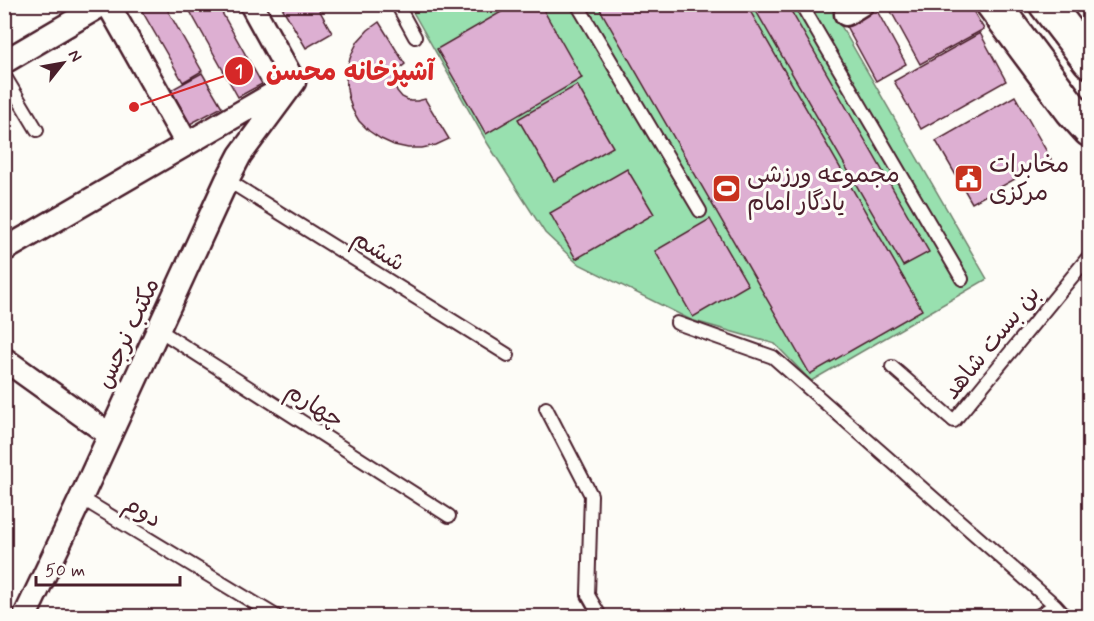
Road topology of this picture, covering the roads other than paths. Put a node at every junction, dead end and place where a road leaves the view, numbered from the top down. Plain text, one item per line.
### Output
1 (103, 4) edge
2 (108, 4) edge
3 (251, 4) edge
4 (397, 4) edge
5 (577, 4) edge
6 (801, 4) edge
7 (993, 4) edge
8 (1046, 4) edge
9 (415, 37) dead end
10 (1089, 61) edge
11 (4, 62) edge
12 (4, 75) edge
13 (294, 82) junction
14 (1081, 120) edge
15 (220, 125) junction
16 (37, 130) dead end
17 (187, 144) junction
18 (240, 155) junction
19 (227, 180) junction
20 (700, 211) dead end
21 (4, 250) edge
22 (1089, 255) edge
23 (962, 279) dead end
24 (677, 323) dead end
25 (159, 330) junction
26 (508, 355) dead end
27 (4, 359) edge
28 (892, 367) dead end
29 (546, 408) dead end
30 (110, 435) junction
31 (81, 498) junction
32 (449, 516) dead end
33 (1054, 605) junction
34 (25, 616) edge
35 (276, 616) edge
36 (600, 616) edge
37 (1038, 616) edge
38 (1065, 616) edge

1 - 11 street
2 - 17 street
3 - 13 street
4 - 9 lane
5 - 20 lane
6 - 23 lane
7 - 14 main road
8 - 10 main road
12 - 16 lane
13 - 15 street
13 - 18 street, مکتب نرجس
15 - 17 street
15 - 18 street
17 - 21 street
18 - 19 street, مکتب نرجس
19 - 25 street, مکتب نرجس
19 - 26 lane, ششم
22 - 28 lane, بن بست شاهد
24 - 33 lane
25 - 30 street, مکتب نرجس
25 - 32 lane, چهارم
27 - 30 street
29 - 36 lane
30 - 31 street, مکتب نرجس
31 - 34 street, مکتب نرجس
31 - 35 lane, دوم
33 - 37 lane
33 - 38 lane

